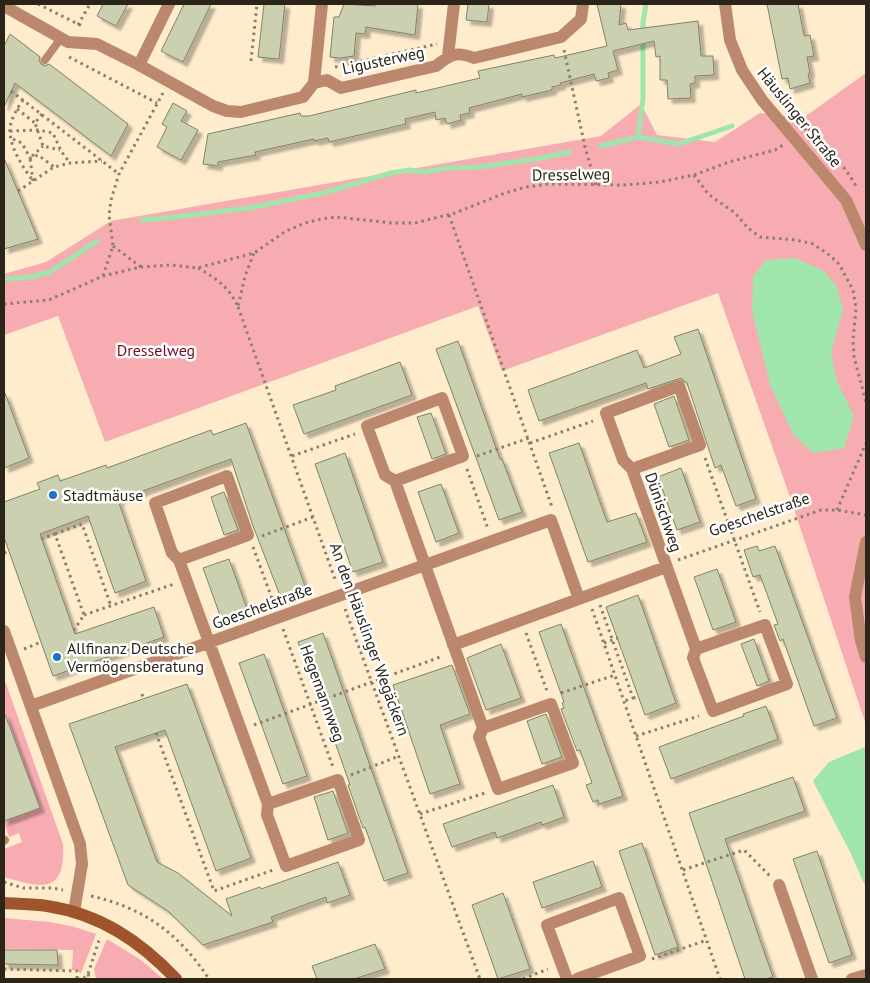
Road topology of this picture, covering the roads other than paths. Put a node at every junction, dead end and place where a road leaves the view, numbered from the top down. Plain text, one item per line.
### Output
1 (169, 4) edge
2 (322, 4) edge
3 (454, 4) edge
4 (583, 4) edge
5 (725, 4) edge
6 (4, 6) edge
7 (65, 40) junction
8 (448, 56) junction
9 (45, 60) dead end
10 (139, 65) junction
11 (315, 78) junction
12 (866, 245) edge
13 (632, 469) junction
14 (395, 481) junction
15 (866, 542) edge
16 (179, 560) junction
17 (424, 565) junction
18 (666, 566) junction
19 (587, 596) junction
20 (4, 631) edge
21 (208, 642) junction
22 (455, 648) junction
23 (696, 649) junction
24 (866, 657) edge
25 (31, 706) junction
26 (483, 728) junction
27 (268, 804) junction
28 (779, 885) road end
29 (4, 903) edge
30 (74, 912) junction
31 (866, 975) edge
32 (176, 979) edge
33 (567, 979) edge
34 (577, 979) edge
35 (812, 979) edge
36 (852, 979) edge

1 - 10 street
2 - 11 street
3 - 8 street
4 - 8 street, Ligusterweg
5 - 12 street, Häuslinger Straße
6 - 7 street
7 - 9 lane
7 - 10 street
8 - 11 street, Ligusterweg
10 - 11 street
13 - 13 street, Dünischweg
13 - 18 street, Dünischweg
14 - 14 street
14 - 17 street
15 - 24 street
16 - 16 street
16 - 21 street
17 - 19 street, Goeschelstraße
17 - 21 street, Goeschelstraße
17 - 22 street
18 - 19 street
18 - 23 street, Dünischweg
19 - 22 street
20 - 25 street
21 - 25 street, Goeschelstraße
21 - 27 street
22 - 26 street
23 - 23 street, Dünischweg
25 - 30 street
26 - 26 street
27 - 27 street
28 - 35 street
29 - 30 main road
30 - 32 main road
31 - 36 street
33 - 34 street

